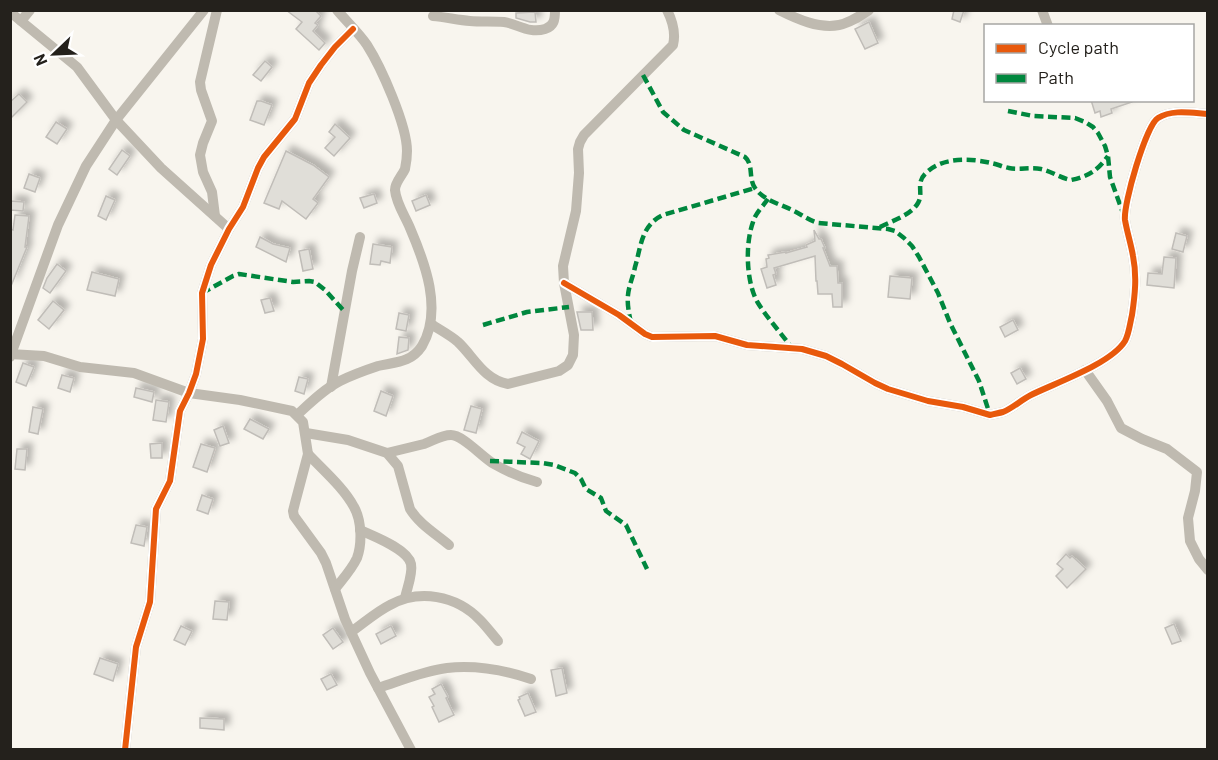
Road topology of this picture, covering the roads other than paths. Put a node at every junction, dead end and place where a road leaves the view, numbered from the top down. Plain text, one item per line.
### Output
1 (30, 10) edge
2 (204, 10) edge
3 (217, 10) edge
4 (337, 10) edge
5 (555, 10) edge
6 (667, 10) edge
7 (779, 10) edge
8 (869, 10) edge
9 (10, 12) edge
10 (433, 16) dead end
11 (21, 21) junction
12 (353, 29) junction
13 (1208, 114) edge
14 (116, 120) junction
15 (215, 216) junction
16 (229, 230) junction
17 (360, 237) dead end
18 (564, 283) junction
19 (431, 324) junction
20 (11, 355) edge
21 (1085, 370) junction
22 (331, 387) junction
23 (189, 393) junction
24 (297, 414) junction
25 (306, 434) junction
26 (387, 453) junction
27 (308, 454) junction
28 (537, 482) dead end
29 (360, 530) junction
30 (449, 545) dead end
31 (1208, 570) edge
32 (334, 589) junction
33 (405, 598) junction
34 (351, 632) junction
35 (498, 641) dead end
36 (531, 679) dead end
37 (378, 688) junction
38 (125, 750) edge
39 (411, 750) edge

1 - 11 street
2 - 14 street
3 - 15 street
4 - 12 street
5 - 10 street
6 - 18 street
7 - 8 street
9 - 11 street
11 - 14 street
12 - 16 street
12 - 19 street
13 - 21 street
14 - 15 street
14 - 20 street
15 - 16 street
16 - 23 street
17 - 22 street
18 - 19 street
18 - 21 street
19 - 22 street
20 - 23 street
21 - 31 street
22 - 24 street
23 - 24 street
23 - 38 street
24 - 25 street
25 - 26 street
25 - 27 street
26 - 28 street
26 - 30 street
27 - 29 street
27 - 32 street
29 - 32 street
29 - 33 street
32 - 34 street
33 - 34 street
33 - 35 street
34 - 37 street
36 - 37 street
37 - 39 street

